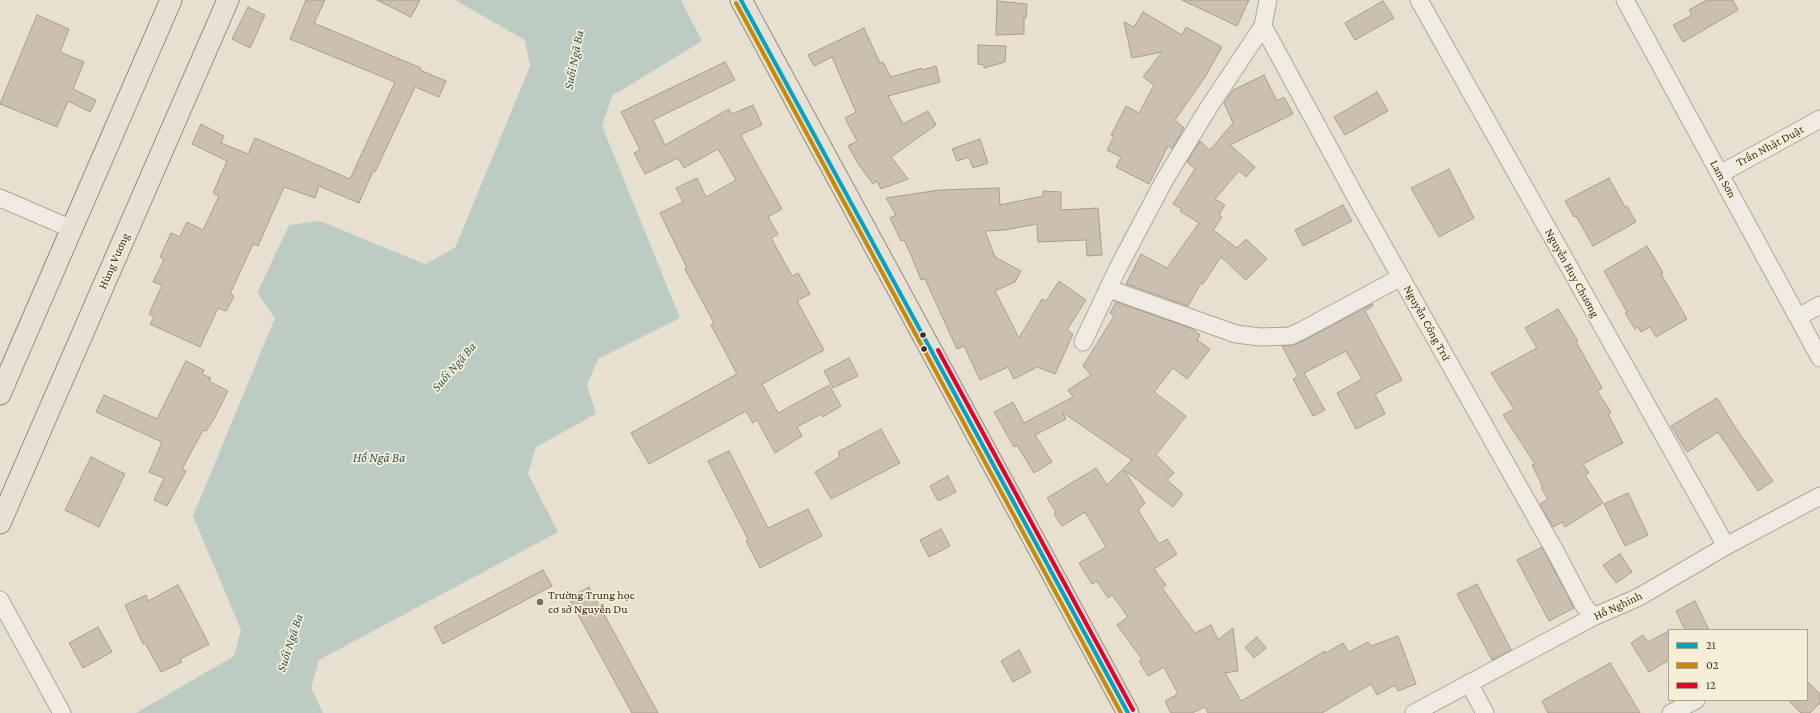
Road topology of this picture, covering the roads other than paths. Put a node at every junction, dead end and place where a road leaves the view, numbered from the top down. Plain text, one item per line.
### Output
1 (171, 0) edge
2 (228, 0) edge
3 (741, 0) edge
4 (1268, 0) edge
5 (1419, 0) edge
6 (1625, 0) edge
7 (1263, 26) junction
8 (1820, 119) edge
9 (1720, 174) junction
10 (0, 198) edge
11 (72, 229) junction
12 (1401, 277) junction
13 (1109, 289) junction
14 (1820, 305) edge
15 (1798, 317) junction
16 (1083, 342) dead end
17 (1820, 358) edge
18 (0, 394) edge
19 (1820, 496) edge
20 (0, 523) edge
21 (1726, 546) junction
22 (0, 600) edge
23 (1593, 618) junction
24 (1469, 683) junction
25 (1694, 701) edge
26 (62, 713) edge
27 (1128, 713) edge
28 (1414, 713) edge
29 (1485, 713) edge
30 (1671, 713) edge

1 - 11 main road
2 - 20 main road, Hùng Vương
3 - 27 main road
4 - 7 street
5 - 21 street, Nguyễn Huy Chương
6 - 9 street, Lam Sơn
7 - 12 street, Nguyễn Công Trứ
7 - 13 street
8 - 9 street, Trần Nhật Duật
9 - 15 street, Lam Sơn
10 - 11 street
11 - 18 main road
12 - 13 street
12 - 23 street, Nguyễn Công Trứ
13 - 16 street
14 - 15 street
15 - 17 street, Lam Sơn
19 - 21 street, Hồ Nghinh
21 - 23 street, Hồ Nghinh
22 - 26 street
23 - 24 street, Hồ Nghinh
24 - 28 street, Hồ Nghinh
24 - 29 street
25 - 30 street

